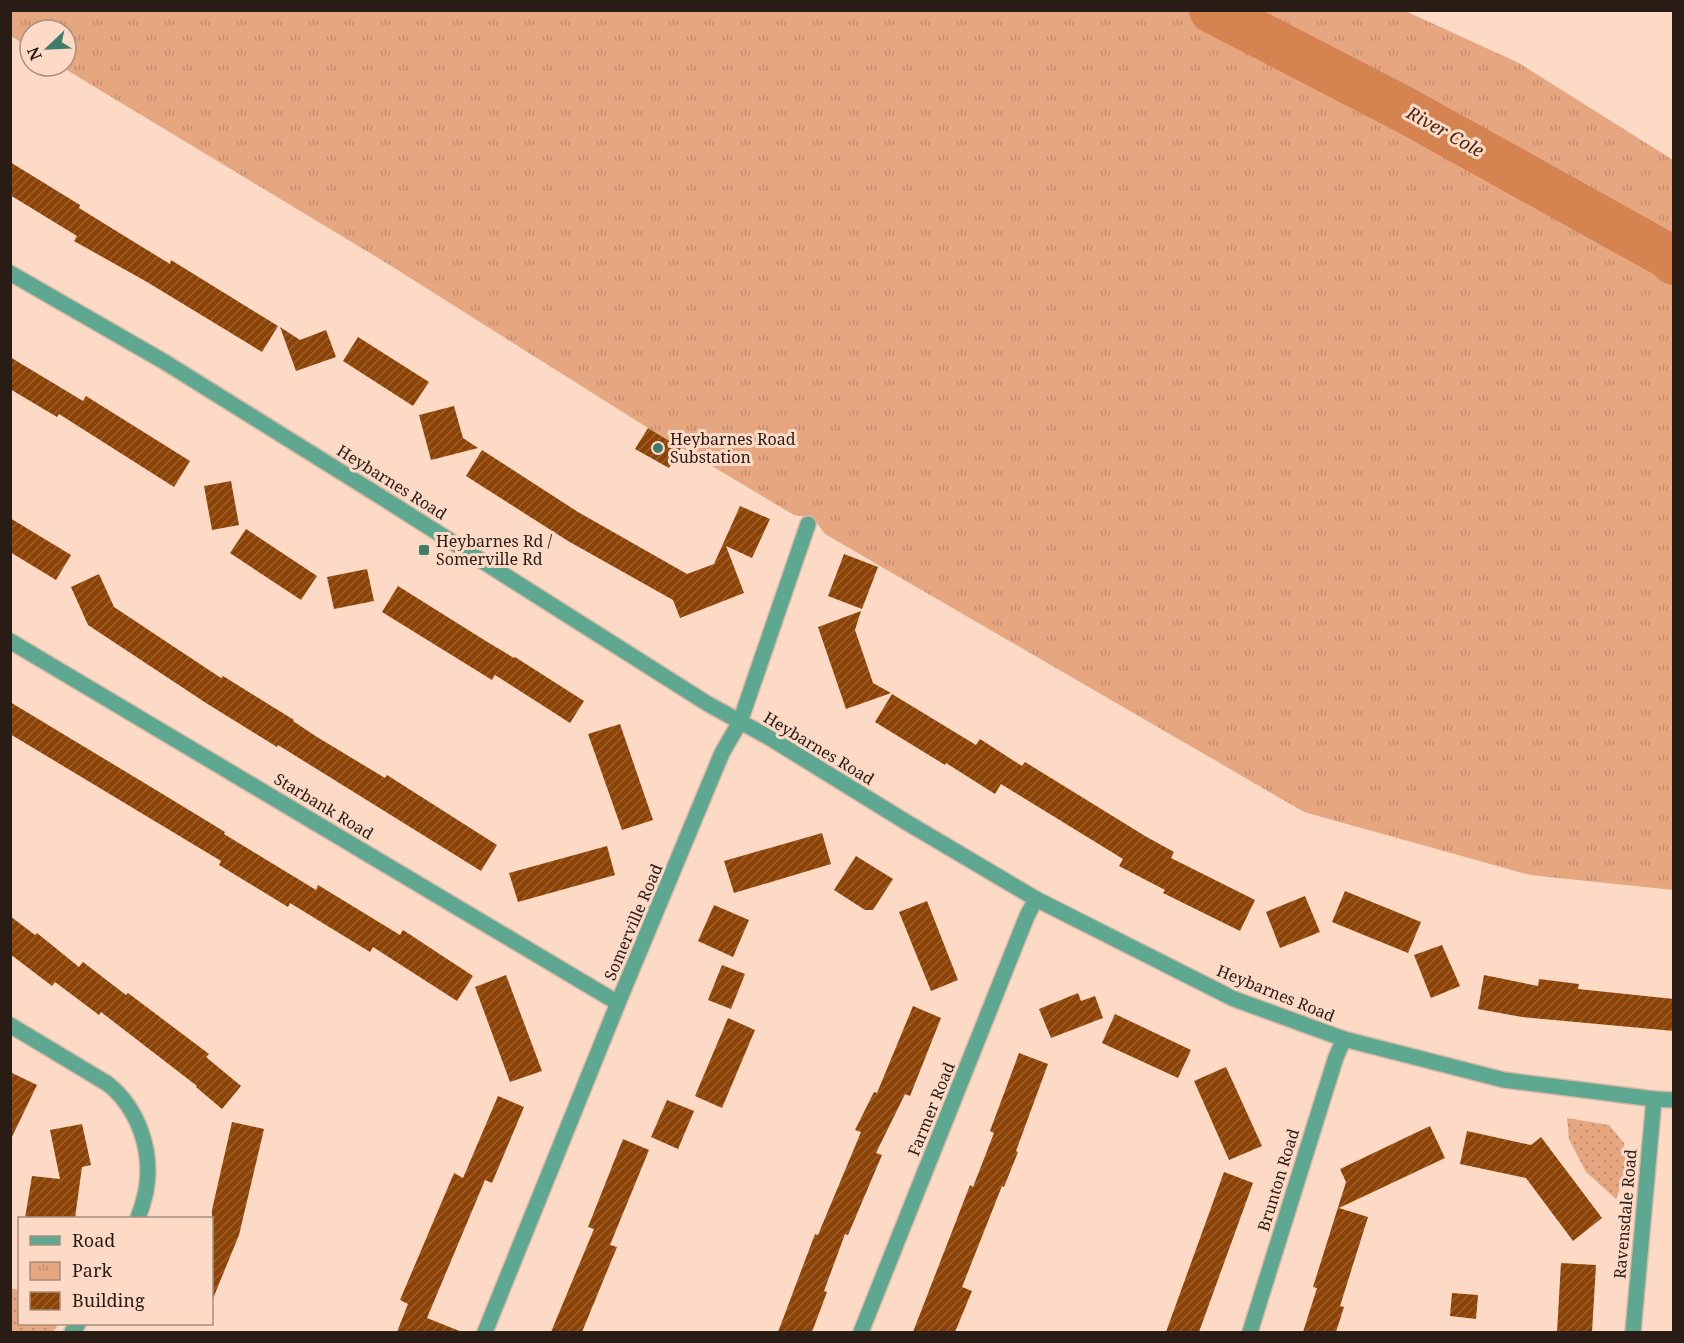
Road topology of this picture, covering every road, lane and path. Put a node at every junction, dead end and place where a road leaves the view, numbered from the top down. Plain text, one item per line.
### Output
1 (10, 273) edge
2 (808, 524) dead end
3 (10, 641) edge
4 (740, 722) junction
5 (1036, 900) junction
6 (618, 1003) junction
7 (10, 1025) edge
8 (1344, 1039) junction
9 (1654, 1099) junction
10 (1674, 1100) edge
11 (138, 1217) edge
12 (485, 1332) edge
13 (861, 1332) edge
14 (1250, 1332) edge
15 (1632, 1332) edge

1 - 4 street, Heybarnes Road
2 - 4 street, Somerville Road
3 - 6 street, Starbank Road
4 - 5 street, Heybarnes Road
4 - 6 street, Somerville Road
5 - 8 street, Heybarnes Road
5 - 13 street, Farmer Road
6 - 12 street, Somerville Road
7 - 11 street
8 - 9 street, Heybarnes Road
8 - 14 street, Brunton Road
9 - 10 street, Heybarnes Road
9 - 15 street, Ravensdale Road

